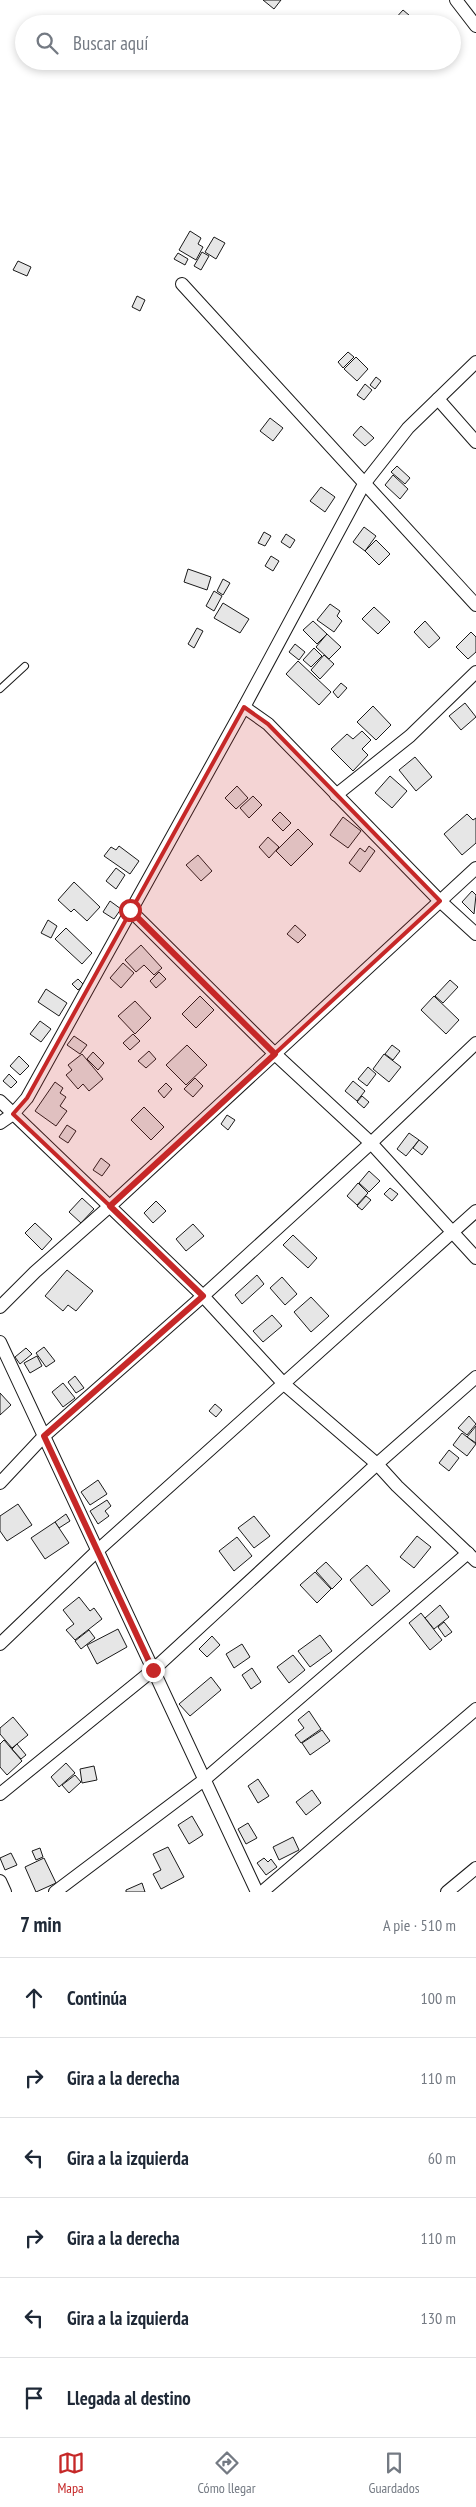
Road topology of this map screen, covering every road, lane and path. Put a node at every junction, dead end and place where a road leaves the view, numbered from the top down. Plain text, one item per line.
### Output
1 (456, 0) edge
2 (476, 26) edge
3 (182, 284) dead end
4 (476, 362) edge
5 (438, 399) junction
6 (476, 442) edge
7 (364, 484) junction
8 (476, 604) edge
9 (25, 666) dead end
10 (476, 672) edge
11 (0, 689) edge
12 (244, 708) junction
13 (336, 795) junction
14 (476, 868) edge
15 (440, 901) junction
16 (130, 910) junction
17 (476, 934) edge
18 (476, 1043) edge
19 (275, 1054) junction
20 (0, 1101) edge
21 (12, 1114) junction
22 (0, 1122) edge
23 (371, 1143) junction
24 (110, 1206) junction
25 (476, 1211) edge
26 (452, 1233) junction
27 (476, 1258) edge
28 (203, 1296) junction
29 (0, 1306) edge
30 (0, 1342) edge
31 (476, 1377) edge
32 (284, 1384) junction
33 (44, 1436) junction
34 (377, 1464) junction
35 (0, 1483) edge
36 (97, 1550) junction
37 (472, 1557) edge
38 (0, 1644) edge
39 (153, 1670) junction
40 (476, 1709) edge
41 (204, 1780) junction
42 (0, 1794) edge
43 (476, 1868) edge
44 (0, 1881) edge
45 (5, 1892) edge
46 (55, 1892) edge
47 (257, 1892) edge
48 (262, 1892) edge
49 (447, 1892) edge

1 - 2 street
3 - 7 street
4 - 5 street
5 - 6 street
5 - 7 street
7 - 8 street
7 - 12 street
9 - 11 lane
10 - 13 street
12 - 13 street
12 - 16 street
13 - 15 street
14 - 15 street
15 - 17 street
15 - 19 street
16 - 19 street
16 - 21 street
18 - 23 street
19 - 23 street
19 - 24 street
20 - 21 street
21 - 22 street
21 - 24 street
23 - 26 street
23 - 28 street
24 - 28 street
24 - 29 street
25 - 26 street
26 - 27 street
26 - 32 street
28 - 32 street
28 - 33 street
30 - 33 street
31 - 34 street
32 - 34 street
32 - 36 street
33 - 35 street
33 - 36 street
34 - 37 street
34 - 39 street
36 - 38 street
36 - 39 street
37 - 41 street
39 - 41 street
39 - 42 street
40 - 48 street
41 - 46 street
41 - 47 street
43 - 49 street
44 - 45 street

